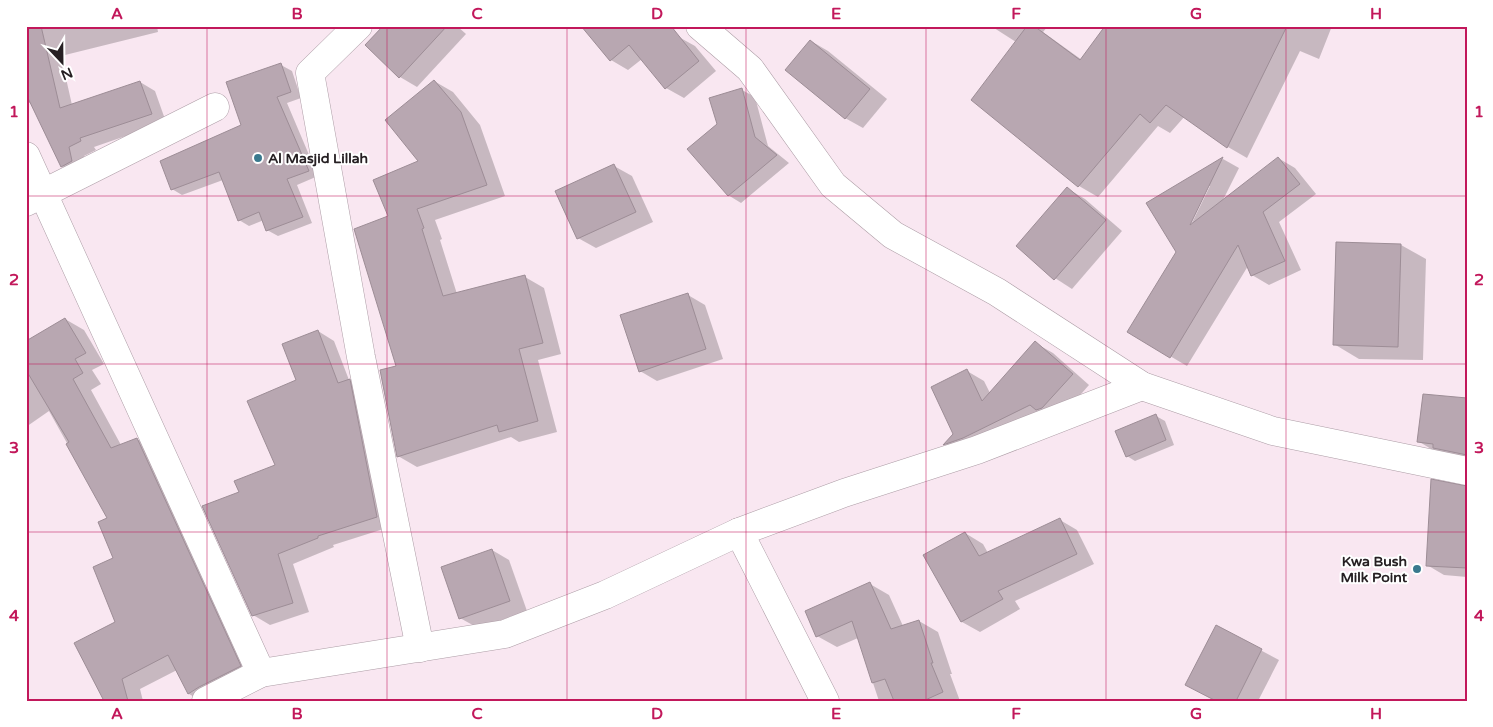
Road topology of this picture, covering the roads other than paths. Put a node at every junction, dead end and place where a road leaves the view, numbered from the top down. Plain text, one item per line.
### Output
1 (358, 26) edge
2 (700, 26) edge
3 (215, 107) dead end
4 (26, 156) edge
5 (35, 197) edge
6 (1142, 386) junction
7 (1467, 471) edge
8 (739, 532) junction
9 (420, 648) junction
10 (261, 673) junction
11 (206, 701) edge
12 (825, 701) edge

1 - 9 street
2 - 6 street
3 - 5 street
4 - 5 street
5 - 10 street
6 - 7 street
6 - 8 street
8 - 9 street
8 - 12 street
9 - 10 street
10 - 11 street

